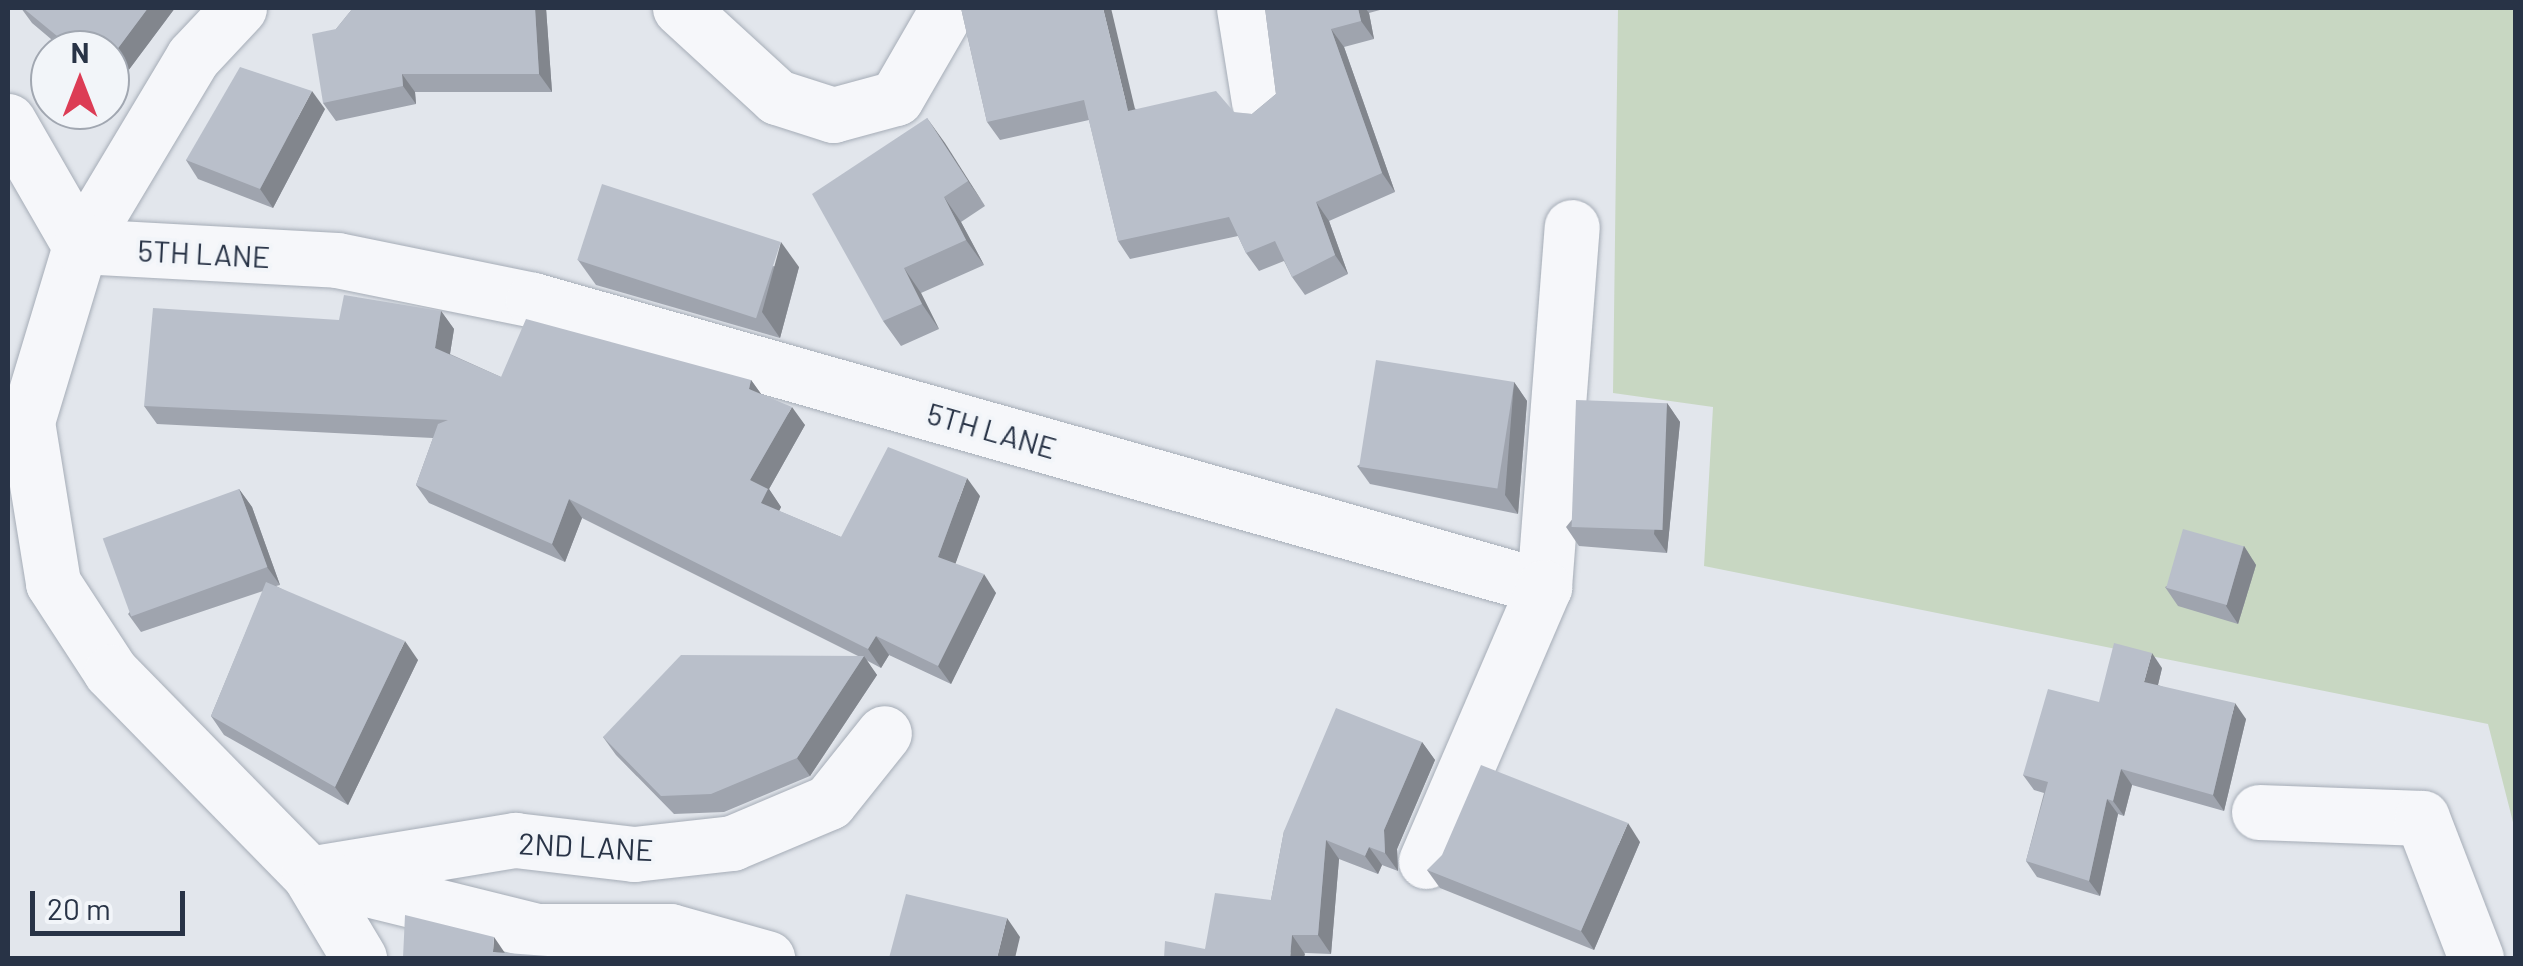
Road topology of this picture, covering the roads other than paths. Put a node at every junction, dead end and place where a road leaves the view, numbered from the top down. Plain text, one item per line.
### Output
1 (239, 8) edge
2 (680, 8) edge
3 (948, 8) edge
4 (1244, 8) edge
5 (1259, 102) edge
6 (8, 120) edge
7 (1572, 228) dead end
8 (80, 246) junction
9 (17, 417) edge
10 (1544, 587) junction
11 (884, 733) dead end
12 (2259, 812) dead end
13 (1426, 860) dead end
14 (309, 874) junction
15 (358, 958) edge
16 (767, 958) edge
17 (2476, 958) edge

1 - 8 street
2 - 3 street
4 - 5 street
6 - 8 street
7 - 10 street
8 - 9 street
8 - 10 street, 5TH LANE
9 - 14 street
10 - 13 street
11 - 14 street, 2ND LANE
12 - 17 street
14 - 15 street
14 - 16 street

